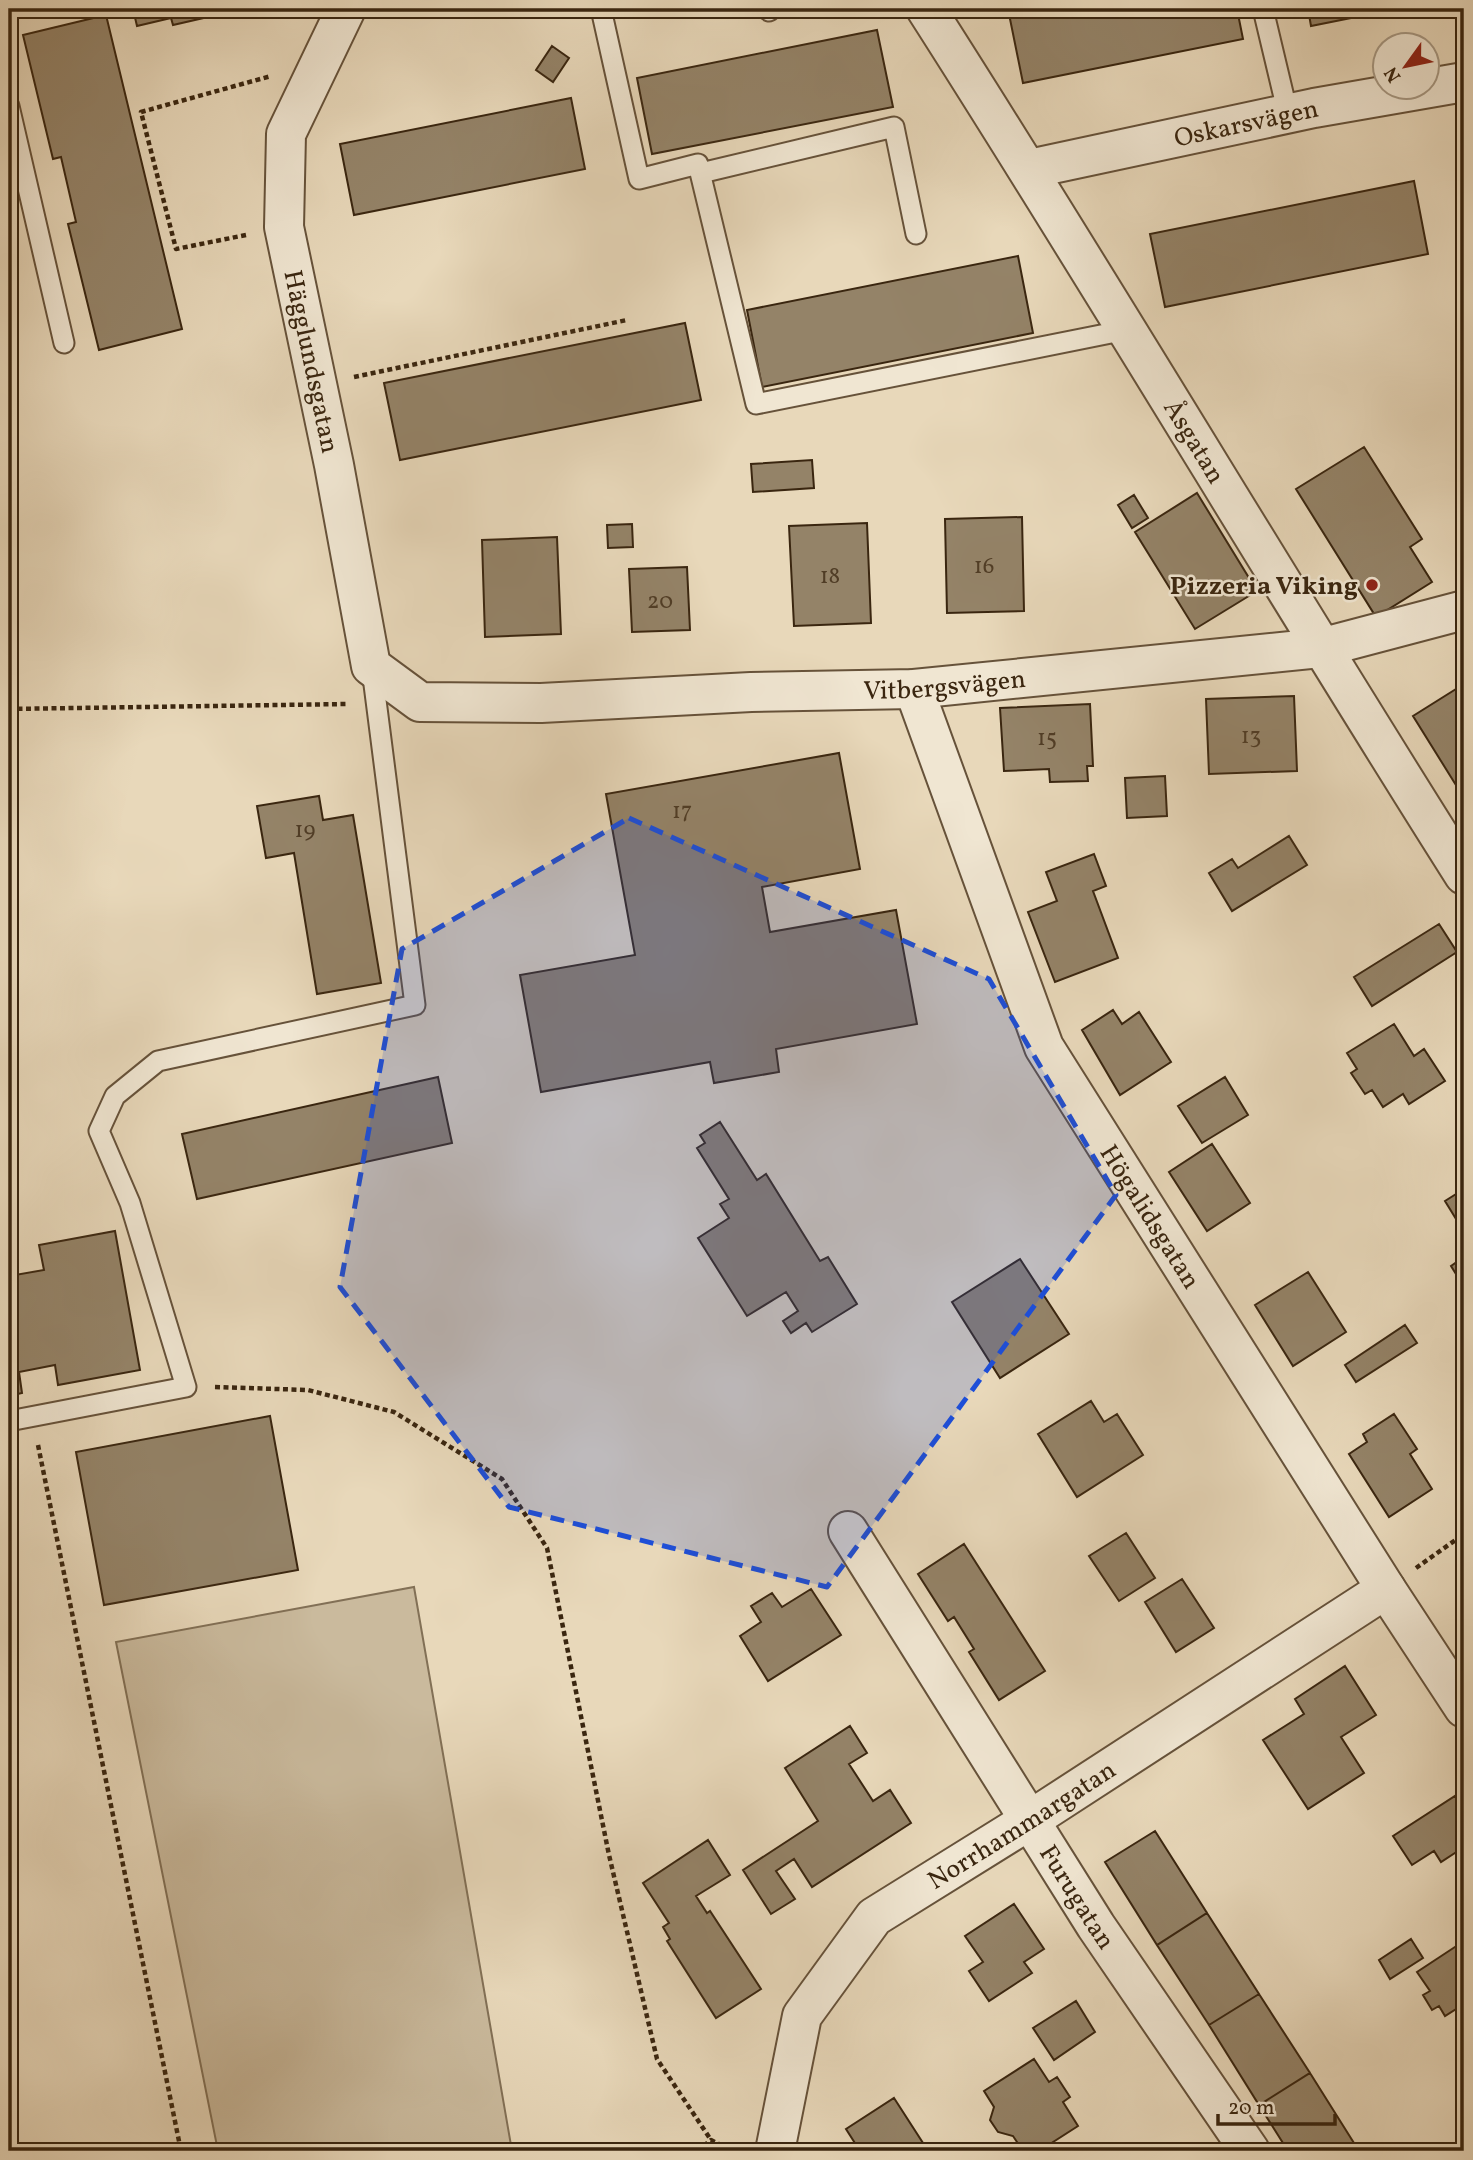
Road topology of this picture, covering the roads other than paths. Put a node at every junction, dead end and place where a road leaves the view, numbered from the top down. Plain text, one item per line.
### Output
1 (346, 9) edge
2 (601, 9) edge
3 (926, 9) edge
4 (1263, 9) edge
5 (1464, 82) edge
6 (9, 106) edge
7 (1289, 114) junction
8 (1029, 169) junction
9 (701, 173) junction
10 (916, 234) dead end
11 (1126, 330) junction
12 (64, 343) dead end
13 (1464, 610) edge
14 (1320, 648) junction
15 (371, 666) junction
16 (914, 689) junction
17 (1464, 875) edge
18 (9, 1421) edge
19 (848, 1531) dead end
20 (1386, 1589) junction
21 (1464, 1707) edge
22 (1030, 1820) junction
23 (775, 2151) edge
24 (1250, 2151) edge

1 - 15 street, Hägglundsgatan
2 - 9 lane
3 - 8 street, Åsgatan
4 - 7 lane
5 - 7 street, Oskarsvägen
6 - 12 lane
7 - 8 street, Oskarsvägen
8 - 11 street, Åsgatan
9 - 10 lane
9 - 11 lane
11 - 14 street, Åsgatan
13 - 14 street, Vitbergsvägen
14 - 16 street, Vitbergsvägen
14 - 17 street, Åsgatan
15 - 16 street, Vitbergsvägen
15 - 18 lane
16 - 20 street, Högalidsgatan
19 - 22 street, Furugatan
20 - 21 street, Högalidsgatan
20 - 22 street, Norrhammargatan
22 - 23 street, Norrhammargatan
22 - 24 street, Furugatan

